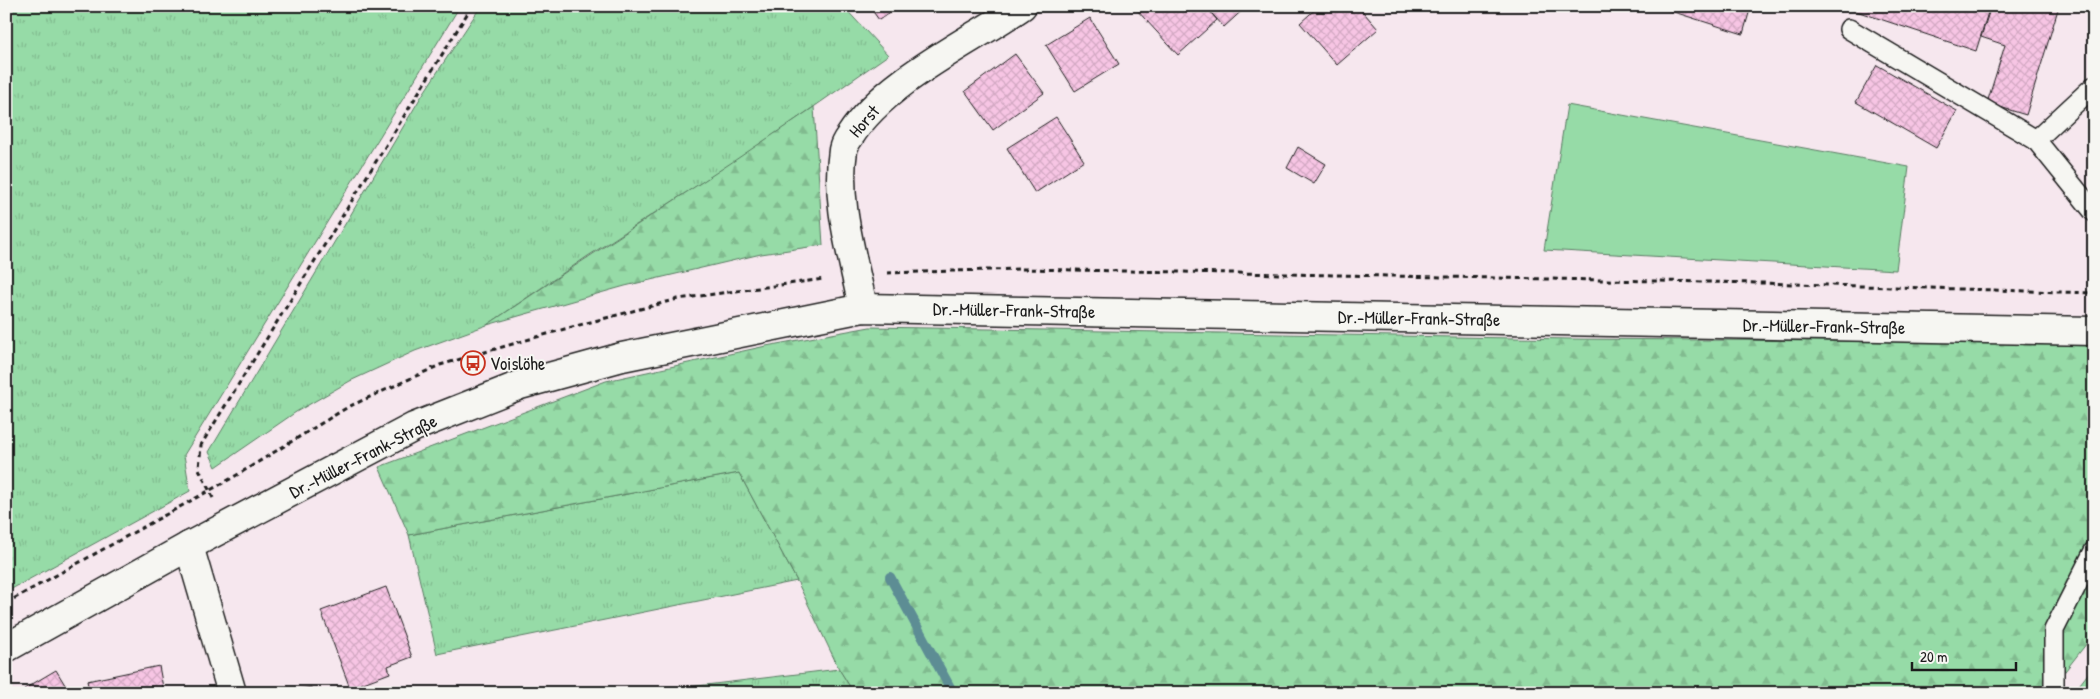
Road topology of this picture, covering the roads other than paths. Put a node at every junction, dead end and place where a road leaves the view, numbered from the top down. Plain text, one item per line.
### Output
1 (1022, 6) edge
2 (1850, 29) dead end
3 (2094, 86) edge
4 (2036, 140) junction
5 (2094, 212) edge
6 (863, 308) junction
7 (2094, 331) edge
8 (189, 546) junction
9 (2094, 550) edge
10 (6, 648) edge
11 (232, 693) edge
12 (2054, 693) edge

1 - 6 main road, Horst
2 - 4 lane
3 - 4 lane
4 - 5 lane
6 - 7 main road, Dr.-Müller-Frank-Straße
6 - 8 main road, Dr.-Müller-Frank-Straße
8 - 10 main road, Dr.-Müller-Frank-Straße
8 - 11 main road
9 - 12 lane

